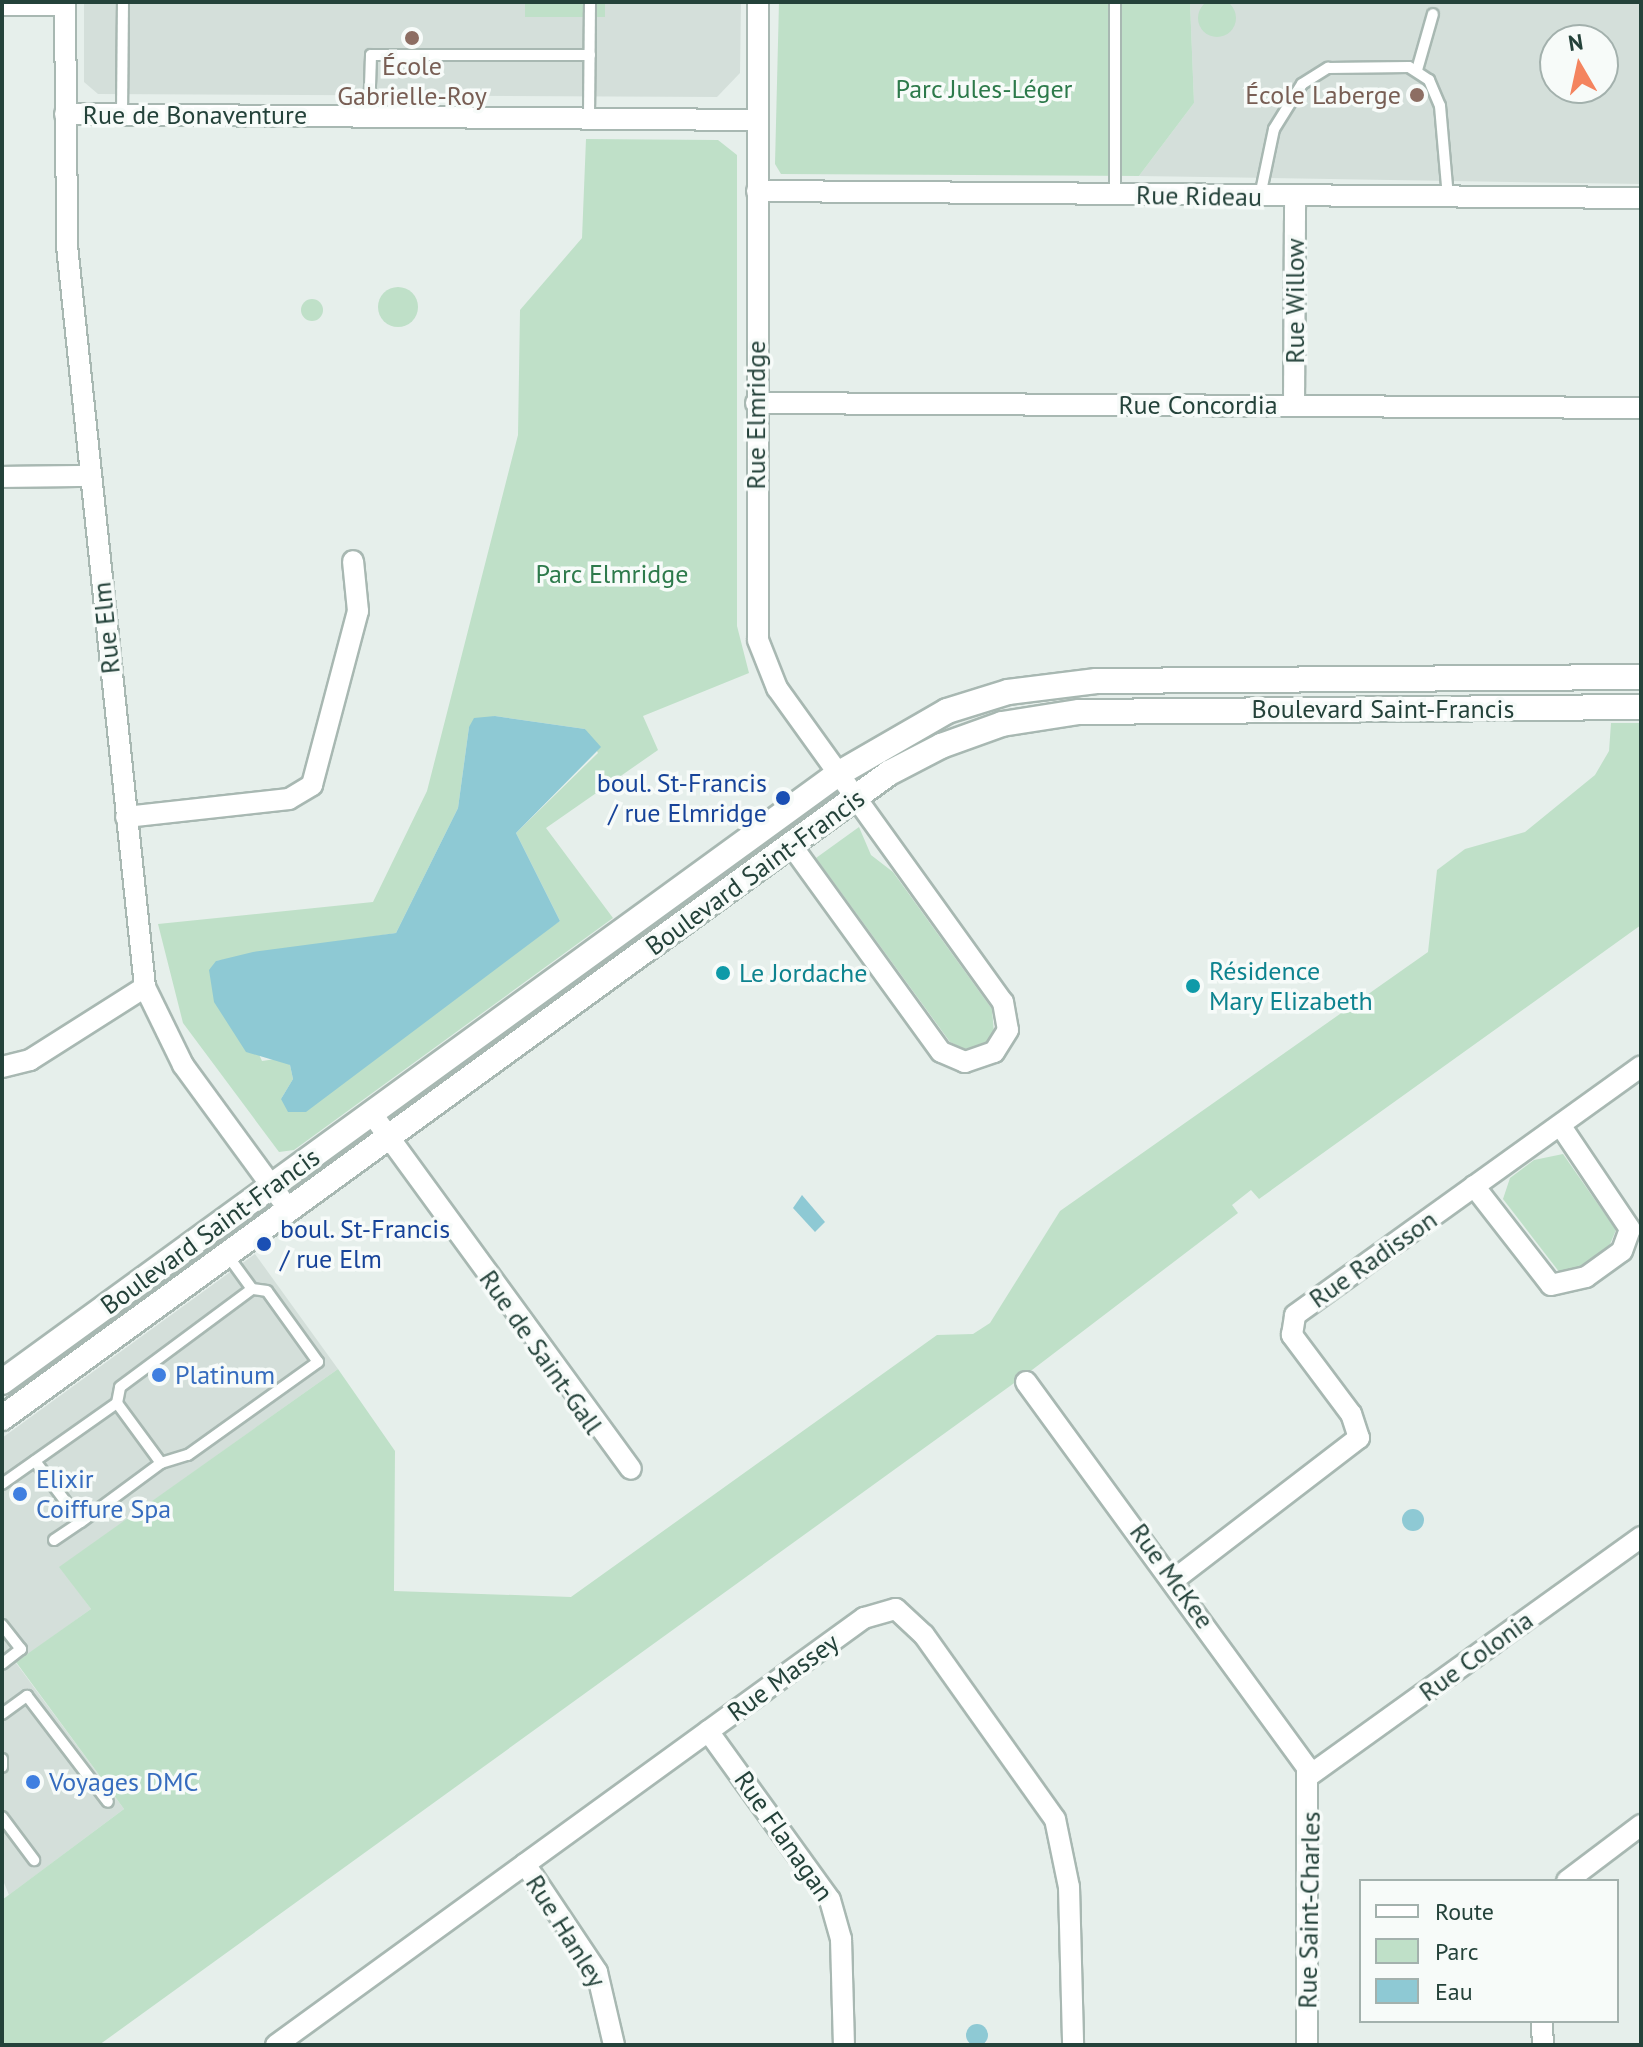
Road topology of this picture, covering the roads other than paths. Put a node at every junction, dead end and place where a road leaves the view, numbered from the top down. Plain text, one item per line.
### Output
1 (123, 2) edge
2 (590, 2) edge
3 (758, 2) edge
4 (1115, 2) edge
5 (65, 4) edge
6 (2, 5) edge
7 (1433, 14) dead end
8 (590, 55) junction
9 (1417, 70) junction
10 (65, 114) junction
11 (122, 115) junction
12 (369, 116) junction
13 (589, 117) junction
14 (757, 120) junction
15 (757, 191) junction
16 (1115, 195) junction
17 (1260, 196) junction
18 (1295, 197) junction
19 (1641, 198) edge
20 (1448, 199) junction
21 (756, 403) junction
22 (1294, 406) junction
23 (1641, 408) edge
24 (89, 476) junction
25 (2, 477) edge
26 (353, 561) dead end
27 (1641, 677) edge
28 (1641, 707) edge
29 (838, 774) junction
30 (855, 799) junction
31 (126, 817) junction
32 (791, 845) junction
33 (145, 987) junction
34 (1641, 1066) edge
35 (2, 1067) edge
36 (372, 1114) junction
37 (1560, 1125) junction
38 (389, 1138) junction
39 (271, 1186) junction
40 (1474, 1186) junction
41 (289, 1210) junction
42 (227, 1255) junction
43 (252, 1289) junction
44 (2, 1382) edge
45 (1026, 1382) dead end
46 (117, 1403) junction
47 (2, 1418) edge
48 (35, 1461) junction
49 (161, 1463) junction
50 (631, 1469) dead end
51 (2, 1484) edge
52 (81, 1522) junction
53 (1641, 1537) edge
54 (54, 1540) dead end
55 (1175, 1579) junction
56 (2, 1625) edge
57 (2, 1664) edge
58 (3, 1714) edge
59 (11, 1724) dead end
60 (708, 1731) junction
61 (2, 1759) edge
62 (2, 1767) edge
63 (1310, 1775) junction
64 (108, 1802) dead end
65 (2, 1817) edge
66 (1641, 1825) edge
67 (34, 1860) dead end
68 (525, 1864) junction
69 (1570, 1879) edge
70 (1542, 2023) edge
71 (276, 2045) edge
72 (614, 2045) edge
73 (844, 2045) edge
74 (1073, 2045) edge
75 (1307, 2045) edge
76 (1543, 2045) edge

1 - 11 lane
2 - 8 lane
3 - 14 street, Rue Elmridge
4 - 16 lane
5 - 6 street
5 - 10 street, Rue Elm
7 - 9 lane
8 - 12 lane
8 - 13 lane
9 - 17 lane
9 - 20 lane
10 - 11 street, Rue de Bonaventure
10 - 24 street, Rue Elm
11 - 12 street, Rue de Bonaventure
12 - 13 street, Rue de Bonaventure
13 - 14 street, Rue de Bonaventure
14 - 15 street, Rue Elmridge
15 - 16 street, Rue Rideau
15 - 21 street, Rue Elmridge
16 - 17 street, Rue Rideau
17 - 18 street, Rue Rideau
18 - 20 street, Rue Rideau
18 - 22 street, Rue Willow
19 - 20 street, Rue Rideau
21 - 22 street, Rue Concordia
21 - 29 street, Rue Elmridge
22 - 23 street, Rue Concordia
24 - 25 street
24 - 31 street, Rue Elm
26 - 31 street
27 - 29 street, Boulevard Saint-Francis
28 - 30 street, Boulevard Saint-Francis
29 - 30 street, Rue Elmridge
29 - 36 street, Boulevard Saint-Francis
30 - 32 street, Boulevard Saint-Francis
30 - 32 street, Rue Elmridge
31 - 33 street, Rue Elm
32 - 38 street, Boulevard Saint-Francis
33 - 35 street
33 - 39 street, Rue Elm
34 - 37 street, Rue Radisson
36 - 38 street, Rue de Saint-Gall
36 - 39 street, Boulevard Saint-Francis
37 - 40 street, Rue Radisson
37 - 40 street
38 - 41 street, Boulevard Saint-Francis
38 - 50 street, Rue de Saint-Gall
39 - 41 street, Rue Elm
39 - 44 street, Boulevard Saint-Francis
40 - 55 street, Rue Radisson
41 - 42 street, Boulevard Saint-Francis
42 - 43 lane
42 - 47 street, Boulevard Saint-Francis
43 - 46 lane
43 - 49 lane
45 - 55 street, Rue McKee
46 - 48 lane
46 - 49 lane
48 - 51 lane
48 - 52 lane
49 - 52 lane
52 - 54 lane
53 - 63 street, Rue Colonia
55 - 63 street, Rue McKee
56 - 57 lane
58 - 59 lane
58 - 64 lane
60 - 68 street, Rue Massey
60 - 73 street, Rue Flanagan
60 - 74 street, Rue Massey
61 - 62 lane
63 - 75 street, Rue Saint-Charles
65 - 67 lane
66 - 69 street
68 - 71 street, Rue Massey
68 - 72 street, Rue Hanley
70 - 76 street

